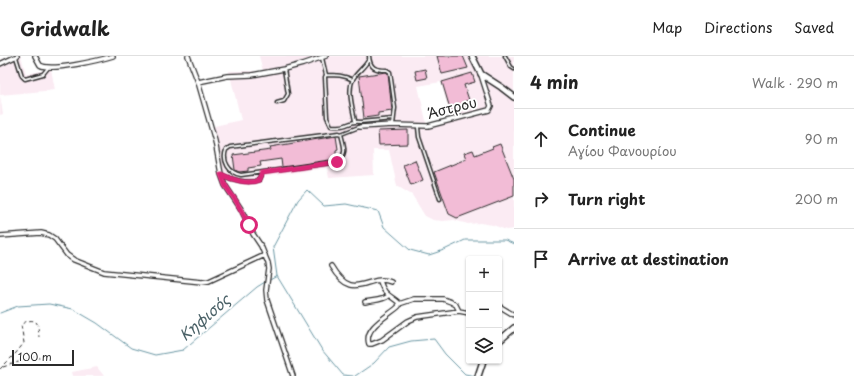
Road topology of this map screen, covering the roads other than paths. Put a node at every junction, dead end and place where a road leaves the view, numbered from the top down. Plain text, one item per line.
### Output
1 (17, 56) edge
2 (36, 56) edge
3 (113, 56) edge
4 (188, 56) edge
5 (369, 56) edge
6 (472, 56) edge
7 (505, 56) edge
8 (323, 57) edge
9 (369, 59) junction
10 (0, 64) edge
11 (48, 68) junction
12 (284, 69) junction
13 (514, 70) edge
14 (481, 74) junction
15 (326, 75) junction
16 (353, 80) junction
17 (198, 82) junction
18 (514, 97) edge
19 (277, 103) dead end
20 (393, 119) junction
21 (355, 121) junction
22 (393, 125) junction
23 (418, 126) junction
24 (360, 127) joint
25 (341, 134) junction
26 (262, 173) junction
27 (221, 174) junction
28 (440, 199) dead end
29 (0, 236) edge
30 (265, 255) junction
31 (331, 266) dead end
32 (380, 281) junction
33 (390, 282) dead end
34 (388, 296) junction
35 (365, 302) dead end
36 (400, 304) junction
37 (502, 308) edge
38 (459, 311) junction
39 (466, 312) edge
40 (514, 314) edge
41 (514, 328) edge
42 (502, 338) edge
43 (482, 364) edge
44 (293, 376) edge
45 (478, 376) edge

1 - 10 street
1 - 11 lane
2 - 11 street
3 - 11 street
4 - 17 street
5 - 9 lane
6 - 14 street
7 - 13 lane
8 - 12 street
8 - 15 lane
9 - 16 lane
9 - 20 lane
12 - 17 street
12 - 19 lane
14 - 18 street
14 - 23 street, Άστρου
15 - 16 lane
15 - 21 lane
16 - 21 lane
17 - 27 street
20 - 21 lane
20 - 22 lane
22 - 23 street, Άστρου
22 - 24 street, Άστρου
23 - 28 lane
24 - 25 lane
25 - 26 lane
25 - 26 lane
26 - 27 lane
27 - 30 street
29 - 30 street
30 - 44 street
31 - 32 street
32 - 33 street
32 - 34 street
34 - 35 street
34 - 36 street
36 - 38 street
36 - 38 street
37 - 40 street
38 - 39 street
41 - 42 street
43 - 45 street

